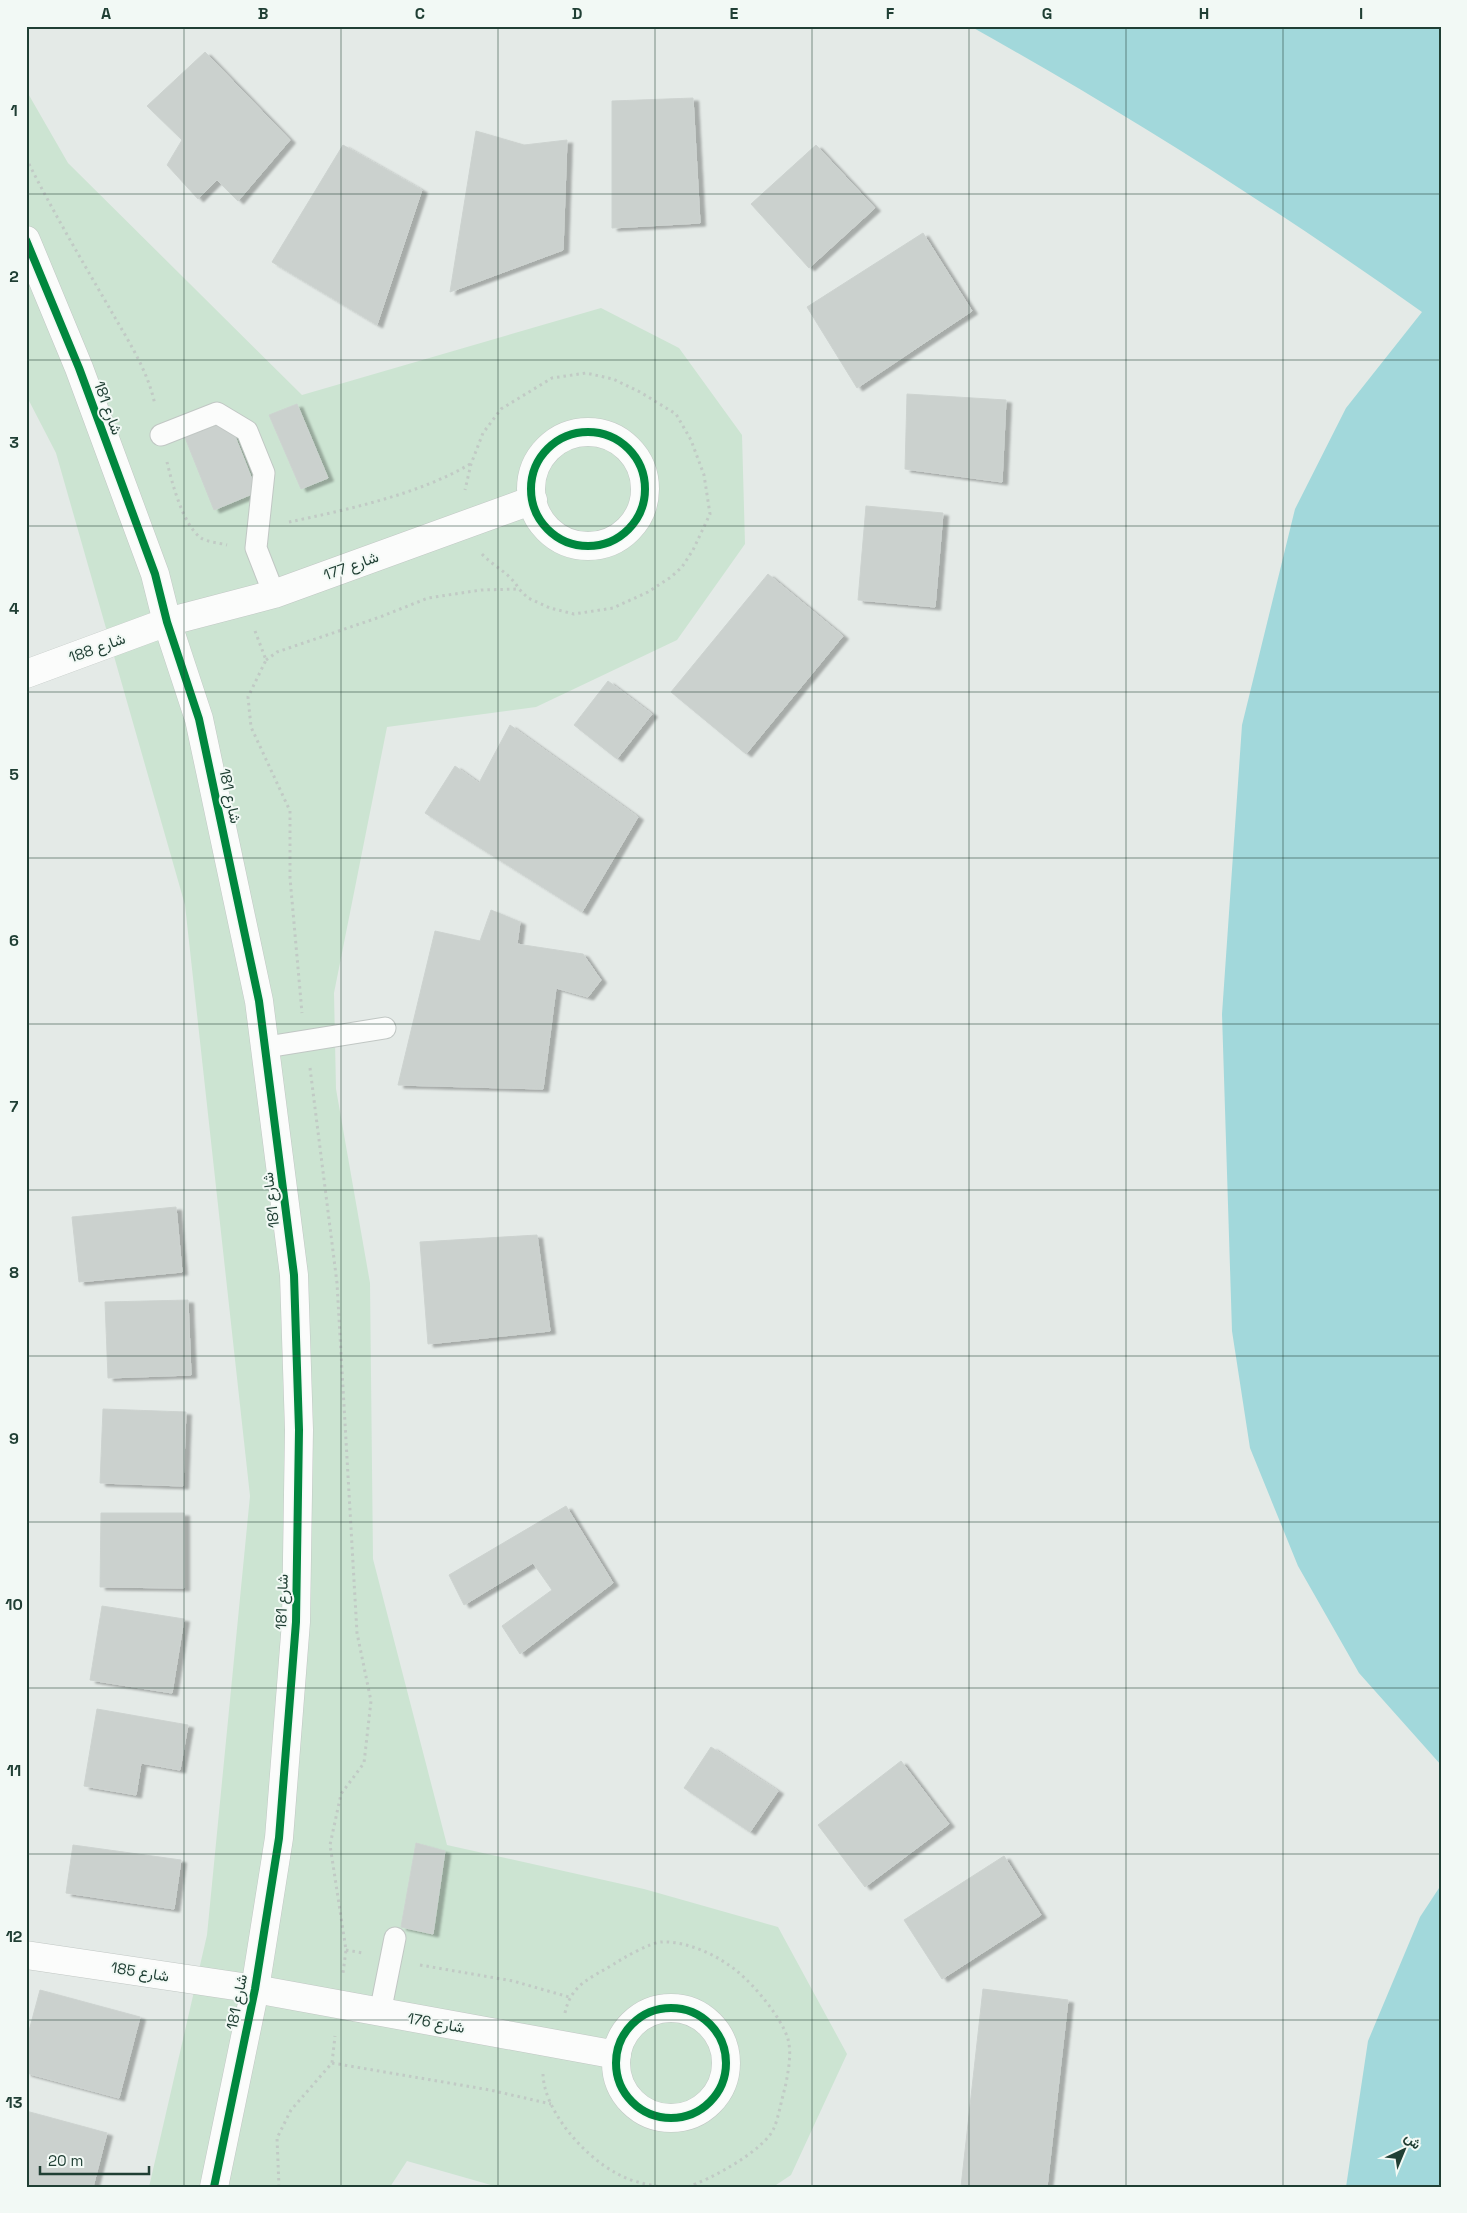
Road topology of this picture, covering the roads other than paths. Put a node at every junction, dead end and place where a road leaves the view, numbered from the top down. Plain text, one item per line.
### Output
1 (26, 240) edge
2 (160, 435) dead end
3 (532, 500) junction
4 (274, 594) junction
5 (167, 622) junction
6 (26, 674) edge
7 (385, 1028) dead end
8 (267, 1047) junction
9 (395, 1938) dead end
10 (26, 1955) edge
11 (254, 1989) junction
12 (380, 2013) junction
13 (617, 2054) dead end
14 (214, 2187) edge

1 - 5 street, شارع 181
2 - 4 lane
3 - 3 street
3 - 4 street, شارع 177
4 - 5 street, شارع 177
5 - 6 street, شارع 188
5 - 8 street, شارع 181
7 - 8 lane
8 - 11 street, شارع 181
9 - 12 lane
10 - 11 street, شارع 185
11 - 12 street, شارع 176
11 - 14 street, شارع 181
12 - 13 street, شارع 176

